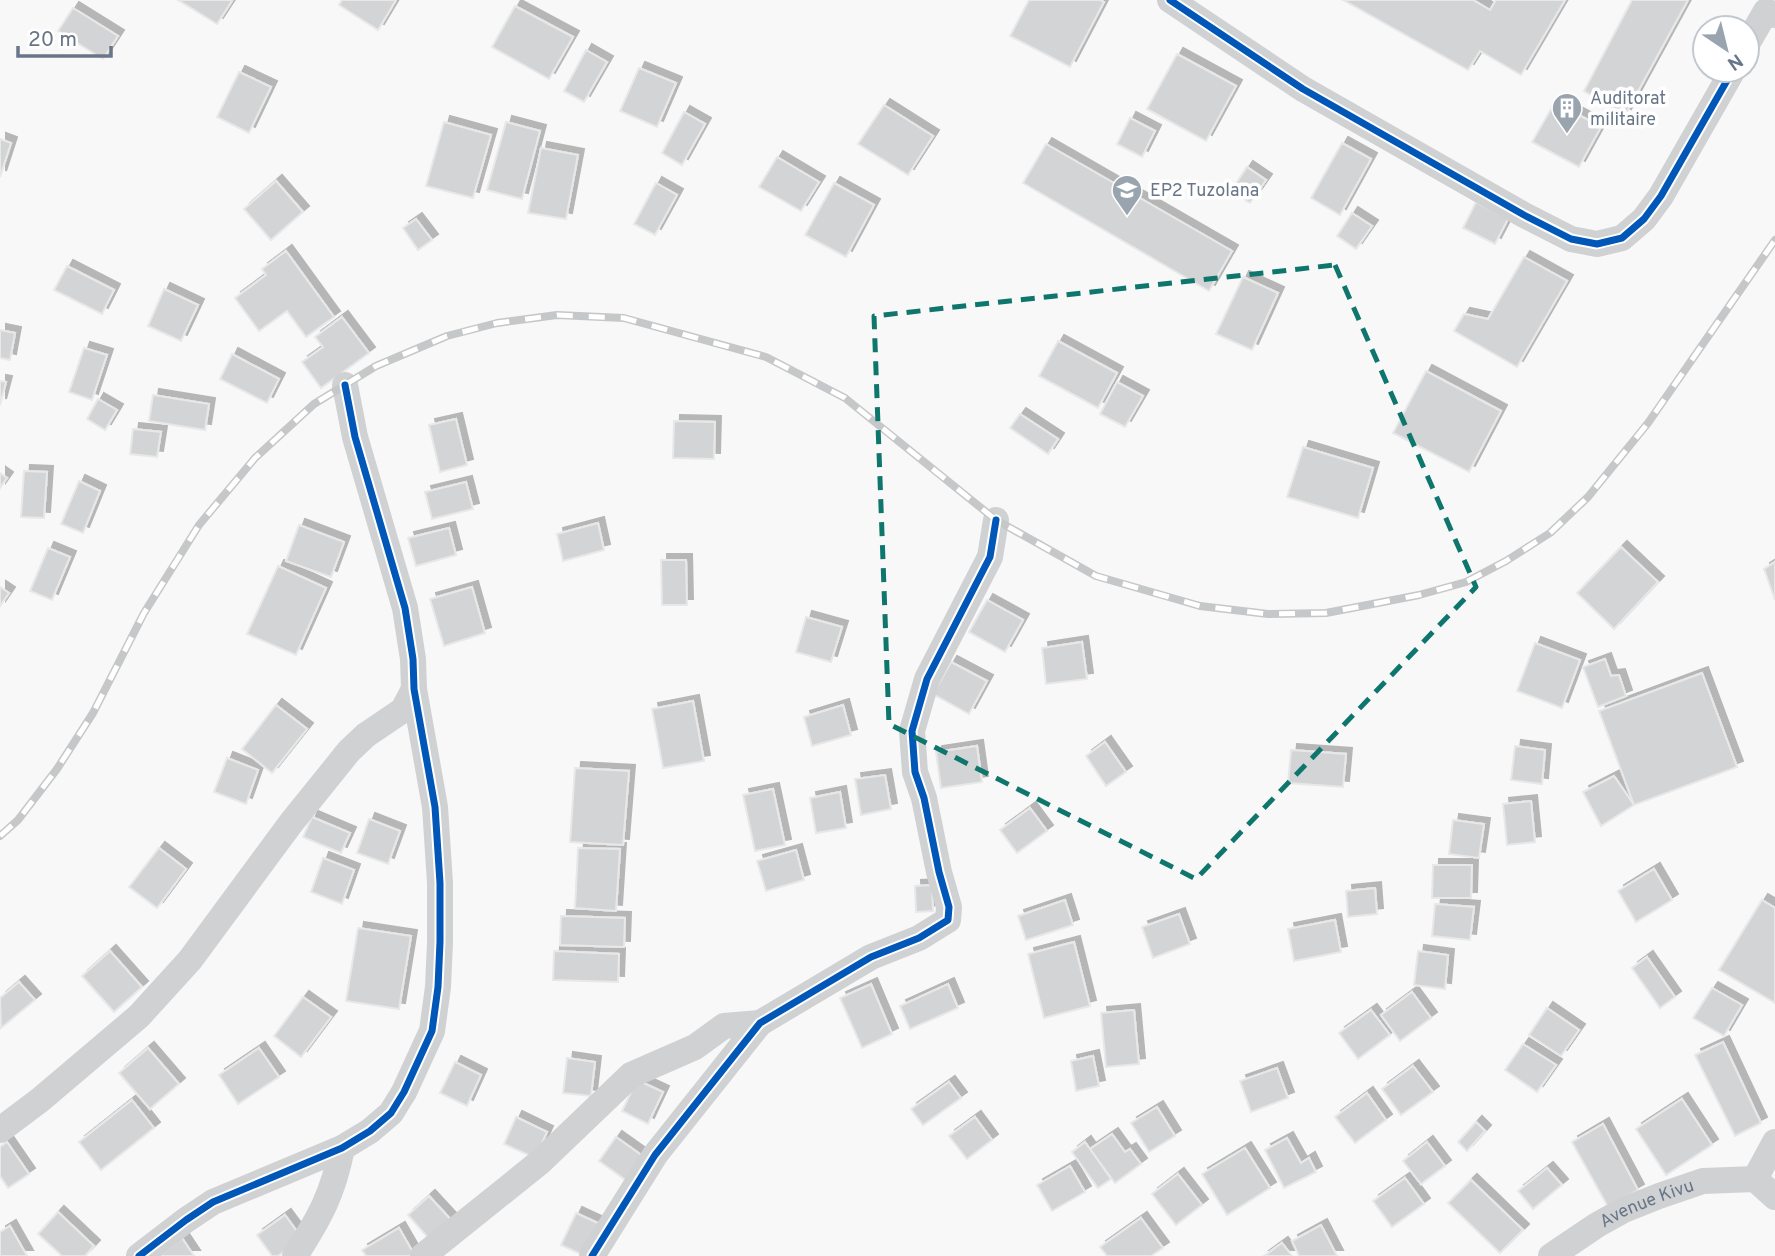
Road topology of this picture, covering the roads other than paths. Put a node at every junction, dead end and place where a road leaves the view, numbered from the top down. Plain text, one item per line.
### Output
1 (1170, 0) edge
2 (1724, 84) edge
3 (345, 385) dead end
4 (996, 520) dead end
5 (414, 690) junction
6 (760, 1023) junction
7 (0, 1130) edge
8 (1775, 1142) edge
9 (342, 1148) junction
10 (1755, 1179) junction
11 (1775, 1197) edge
12 (139, 1256) edge
13 (295, 1256) edge
14 (423, 1256) edge
15 (592, 1256) edge
16 (1551, 1256) edge

1 - 2 street
3 - 5 street
4 - 6 street
5 - 7 street
5 - 9 street
6 - 14 street
6 - 15 street
8 - 10 street
9 - 12 street
9 - 13 street
10 - 11 street
10 - 16 street, Avenue Kivu

